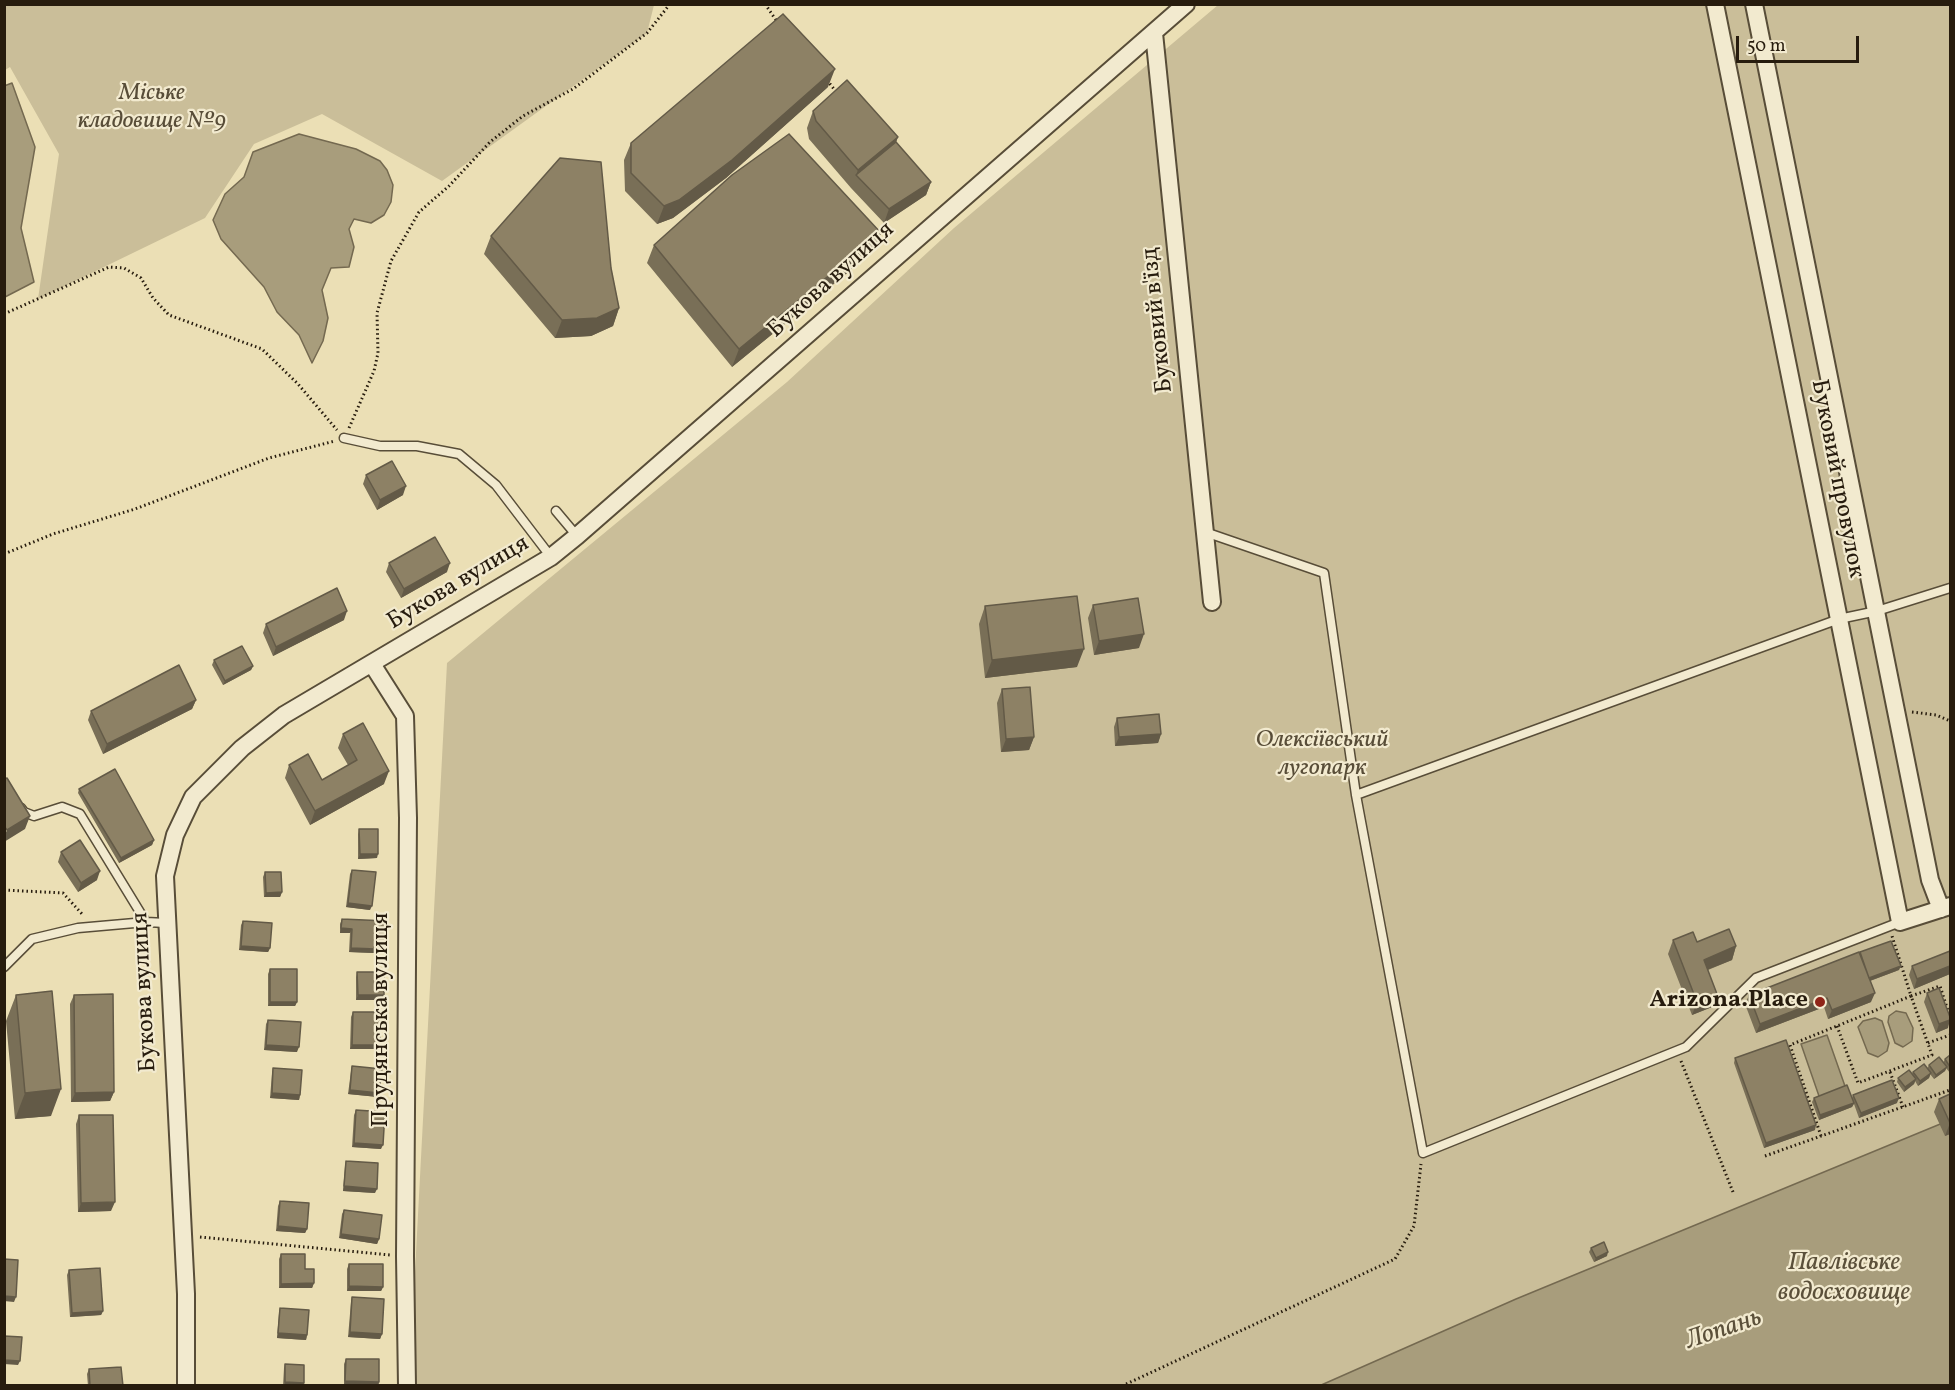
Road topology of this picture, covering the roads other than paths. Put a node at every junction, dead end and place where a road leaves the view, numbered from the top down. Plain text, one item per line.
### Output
1 (1186, 4) edge
2 (1715, 4) edge
3 (1754, 4) edge
4 (1154, 33) junction
5 (344, 438) road end
6 (556, 511) dead end
7 (1204, 532) junction
8 (577, 536) junction
9 (551, 557) junction
10 (1950, 588) edge
11 (1212, 602) dead end
12 (1877, 611) junction
13 (1839, 620) junction
14 (372, 664) junction
15 (1356, 795) junction
16 (14, 796) edge
17 (1946, 908) edge
18 (146, 922) junction
19 (166, 923) junction
20 (1894, 924) junction
21 (4, 967) edge
22 (186, 1386) edge
23 (407, 1386) edge

1 - 4 street, Букова вулиця
2 - 13 street, Буковий провулок
3 - 12 street, Буковий провулок
4 - 7 street, Буковий в'їзд
4 - 8 street, Букова вулиця
5 - 9 lane
6 - 8 lane
7 - 11 street, Буковий в'їзд
7 - 15 lane
8 - 9 street, Букова вулиця
9 - 14 street, Букова вулиця
10 - 12 lane
12 - 13 lane
12 - 17 street, Буковий провулок
13 - 15 lane
13 - 20 street, Буковий провулок
14 - 19 street, Букова вулиця
14 - 23 street, Прудянська вулиця
15 - 20 lane
16 - 18 lane
17 - 20 street, Буковий провулок
18 - 19 lane
18 - 21 lane
19 - 22 street, Букова вулиця

